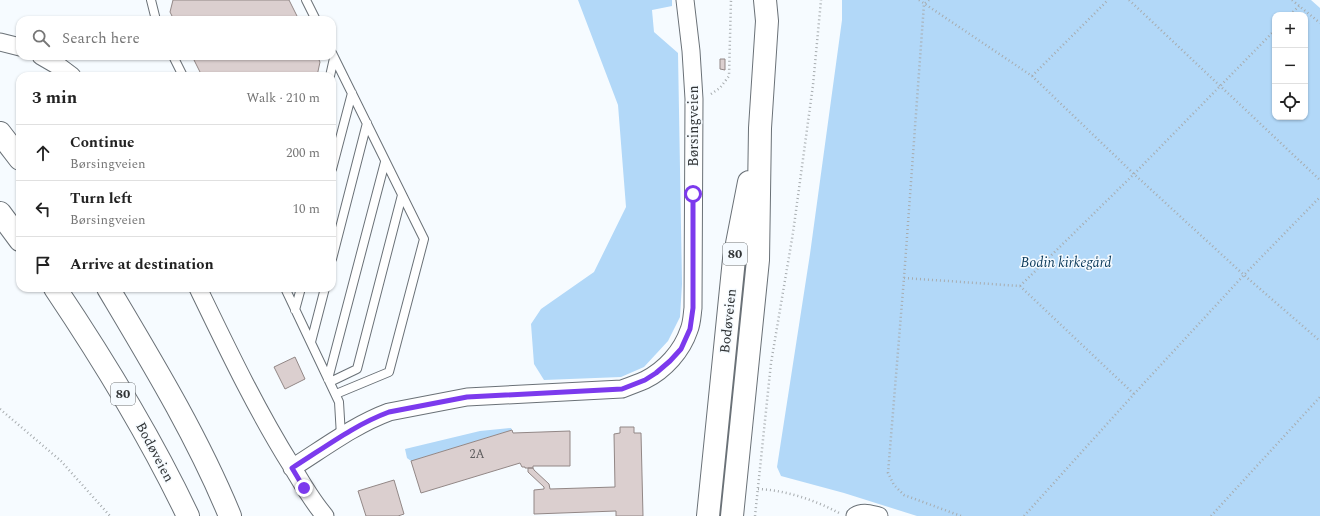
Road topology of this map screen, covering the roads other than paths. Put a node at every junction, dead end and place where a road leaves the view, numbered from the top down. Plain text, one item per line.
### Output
1 (151, 0) edge
2 (306, 0) edge
3 (685, 0) edge
4 (765, 0) edge
5 (155, 16) edge
6 (314, 16) edge
7 (0, 42) edge
8 (16, 46) edge
9 (49, 60) edge
10 (176, 60) edge
11 (332, 60) edge
12 (336, 60) edge
13 (67, 72) edge
14 (181, 72) edge
15 (331, 72) edge
16 (352, 93) junction
17 (367, 123) junction
18 (760, 128) junction
19 (0, 133) edge
20 (16, 154) edge
21 (336, 154) edge
22 (385, 162) junction
23 (402, 195) junction
24 (0, 213) edge
25 (16, 235) edge
26 (336, 243) edge
27 (57, 292) edge
28 (110, 292) edge
29 (200, 292) edge
30 (287, 292) edge
31 (300, 292) edge
32 (324, 292) edge
33 (295, 310) junction
34 (311, 342) junction
35 (329, 381) junction
36 (336, 394) junction
37 (341, 436) junction
38 (292, 468) junction
39 (188, 516) edge
40 (230, 516) edge
41 (325, 516) edge
42 (708, 516) edge
43 (732, 516) edge
44 (855, 516) edge
45 (879, 516) edge

1 - 5 lane
2 - 6 lane
3 - 37 street, Børsingveien
4 - 18 main road, Bodøveien / 80
7 - 8 street
9 - 13 street
10 - 14 lane
11 - 15 lane
12 - 16 lane
16 - 17 lane
16 - 21 lane
17 - 22 lane
17 - 26 lane
18 - 42 main road, Bodøveien / 80
18 - 43 main road, Bodøveien / 80
19 - 20 main road
22 - 23 lane
22 - 35 lane
23 - 35 lane
23 - 36 lane
24 - 25 main road
27 - 39 main road, Bodøveien / 80
28 - 40 main road
29 - 38 street
30 - 33 lane
31 - 33 lane
32 - 34 lane
33 - 34 lane
34 - 35 lane
35 - 36 lane
36 - 37 lane
37 - 38 street, Børsingveien
38 - 41 street
44 - 45 street

